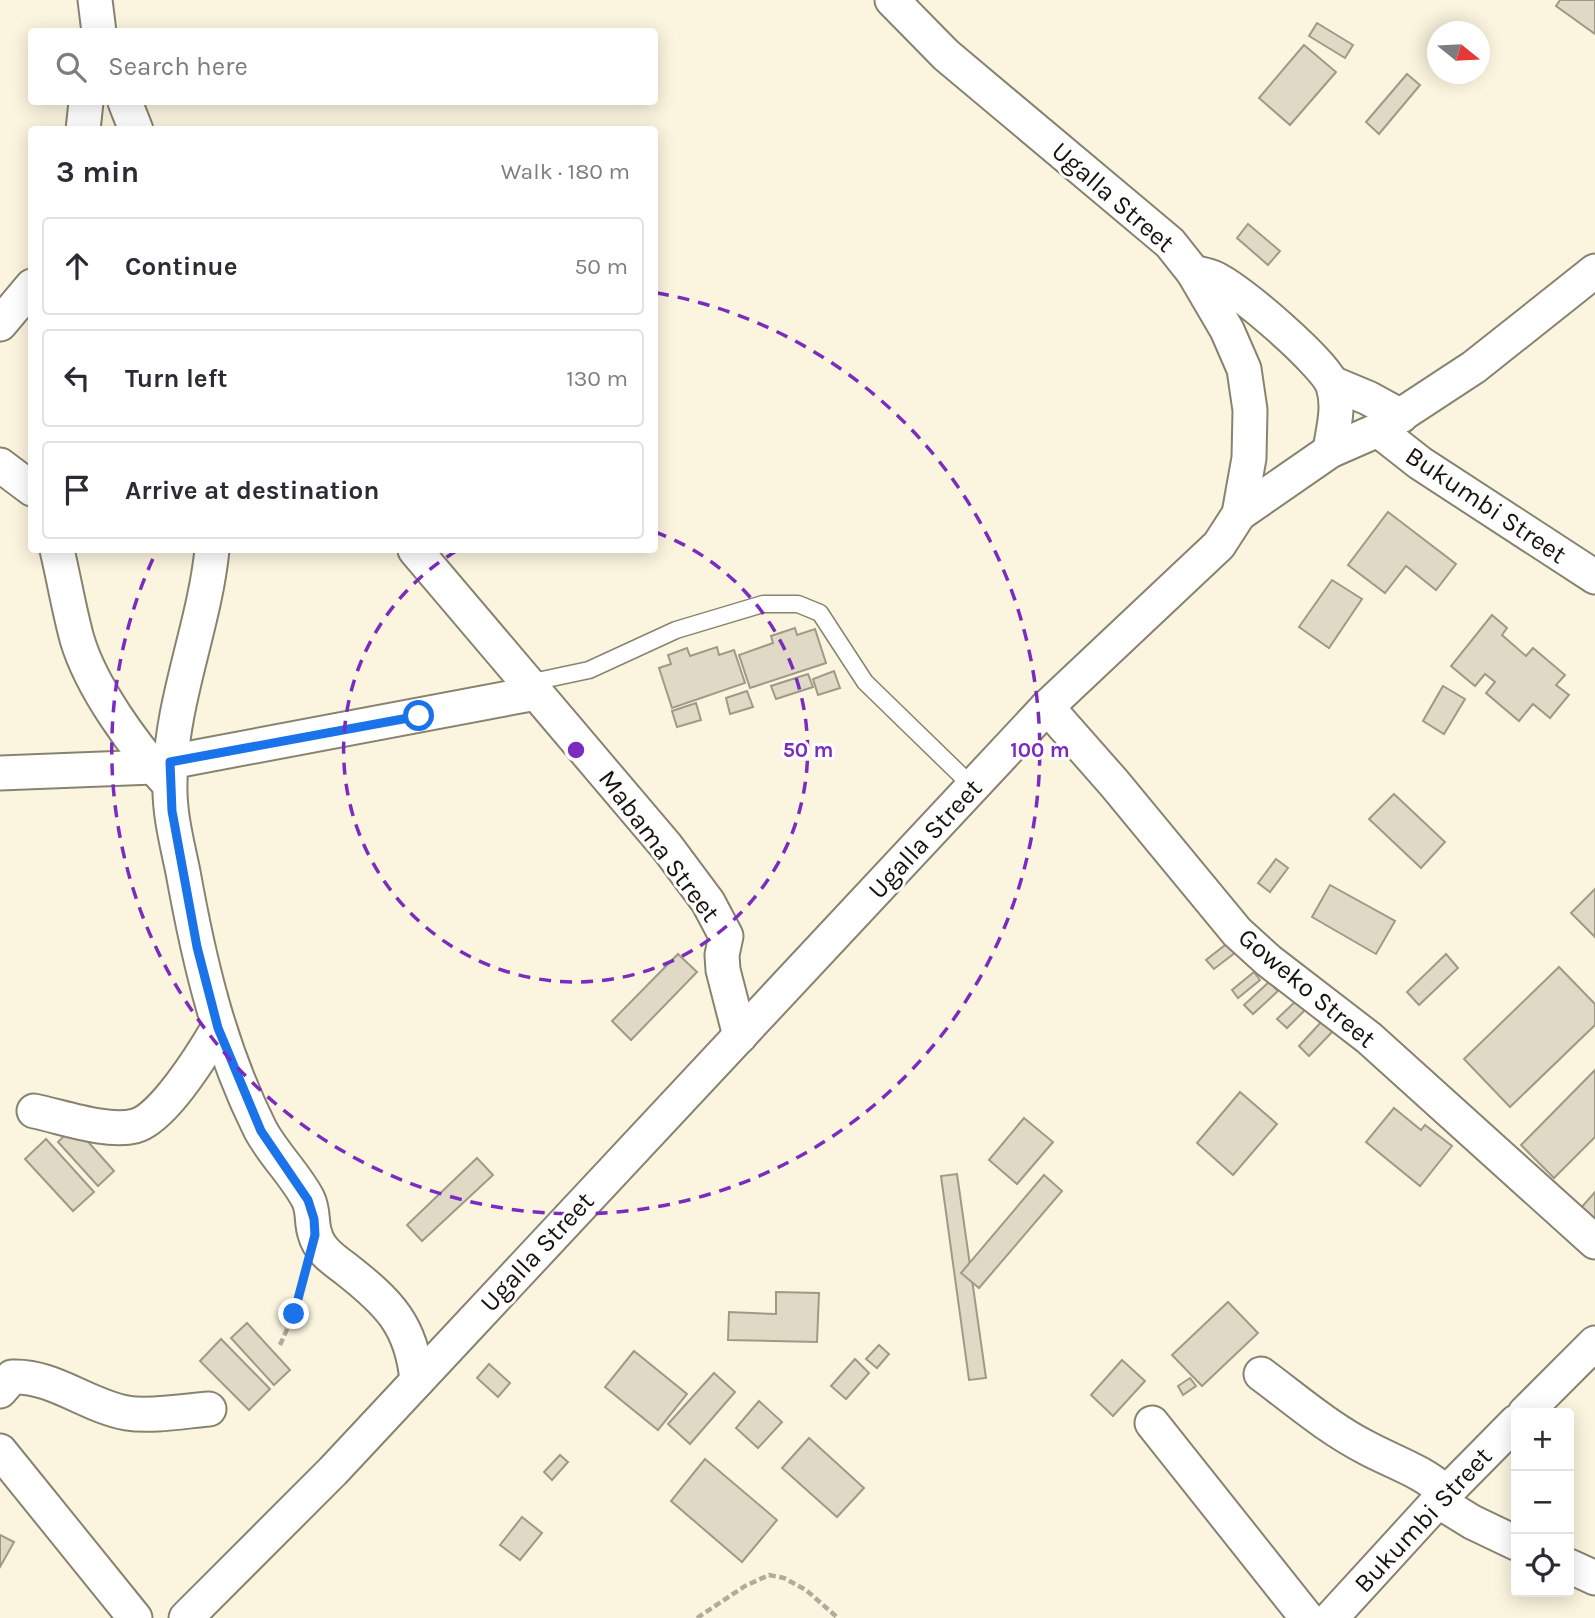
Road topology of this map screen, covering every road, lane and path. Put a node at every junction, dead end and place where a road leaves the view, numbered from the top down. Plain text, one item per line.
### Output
1 (95, 0) edge
2 (892, 0) edge
3 (98, 28) edge
4 (86, 105) edge
5 (126, 105) edge
6 (83, 126) edge
7 (134, 126) edge
8 (1595, 271) edge
9 (1193, 272) junction
10 (28, 291) edge
11 (0, 324) edge
12 (1332, 383) junction
13 (1389, 423) junction
14 (1329, 451) junction
15 (0, 465) edge
16 (28, 486) edge
17 (1239, 514) junction
18 (58, 553) edge
19 (212, 553) edge
20 (418, 553) edge
21 (1595, 577) edge
22 (532, 688) junction
23 (1047, 707) junction
24 (164, 771) junction
25 (0, 773) edge
26 (973, 787) junction
27 (218, 1028) junction
28 (740, 1037) junction
29 (34, 1111) dead end
30 (315, 1235) junction
31 (1595, 1242) edge
32 (1595, 1343) edge
33 (280, 1345) dead end
34 (1261, 1374) dead end
35 (416, 1381) junction
36 (0, 1391) edge
37 (1530, 1408) edge
38 (209, 1409) dead end
39 (1152, 1423) dead end
40 (1511, 1428) edge
41 (0, 1451) edge
42 (1442, 1497) junction
43 (1511, 1541) edge
44 (1574, 1568) edge
45 (1595, 1578) edge
46 (135, 1618) edge
47 (186, 1618) edge
48 (697, 1618) edge
49 (838, 1618) edge
50 (1307, 1618) edge
51 (1331, 1618) edge

1 - 3 street
2 - 9 street, Ugalla Street
4 - 6 street
5 - 7 street
8 - 13 street
9 - 12 street
9 - 17 street, Ugalla Street
10 - 11 street
12 - 13 street, Bukumbi Street
12 - 14 street
13 - 14 street
13 - 21 street, Bukumbi Street
14 - 17 street
15 - 16 street
17 - 23 street, Ugalla Street
18 - 24 street
19 - 24 street
20 - 22 street, Mabama Street
22 - 24 street
22 - 26 lane
22 - 28 street, Mabama Street
23 - 26 street, Ugalla Street
23 - 31 street, Goweko Street
24 - 25 street
24 - 27 street
26 - 28 street, Ugalla Street
27 - 29 street
27 - 30 street
28 - 35 street, Ugalla Street
30 - 33 path
30 - 35 street
32 - 37 street
34 - 42 street
35 - 47 street, Ugalla Street
36 - 38 street
39 - 50 street
40 - 42 street, Bukumbi Street
41 - 46 street
42 - 43 street
42 - 51 street, Bukumbi Street
44 - 45 street
48 - 49 path

